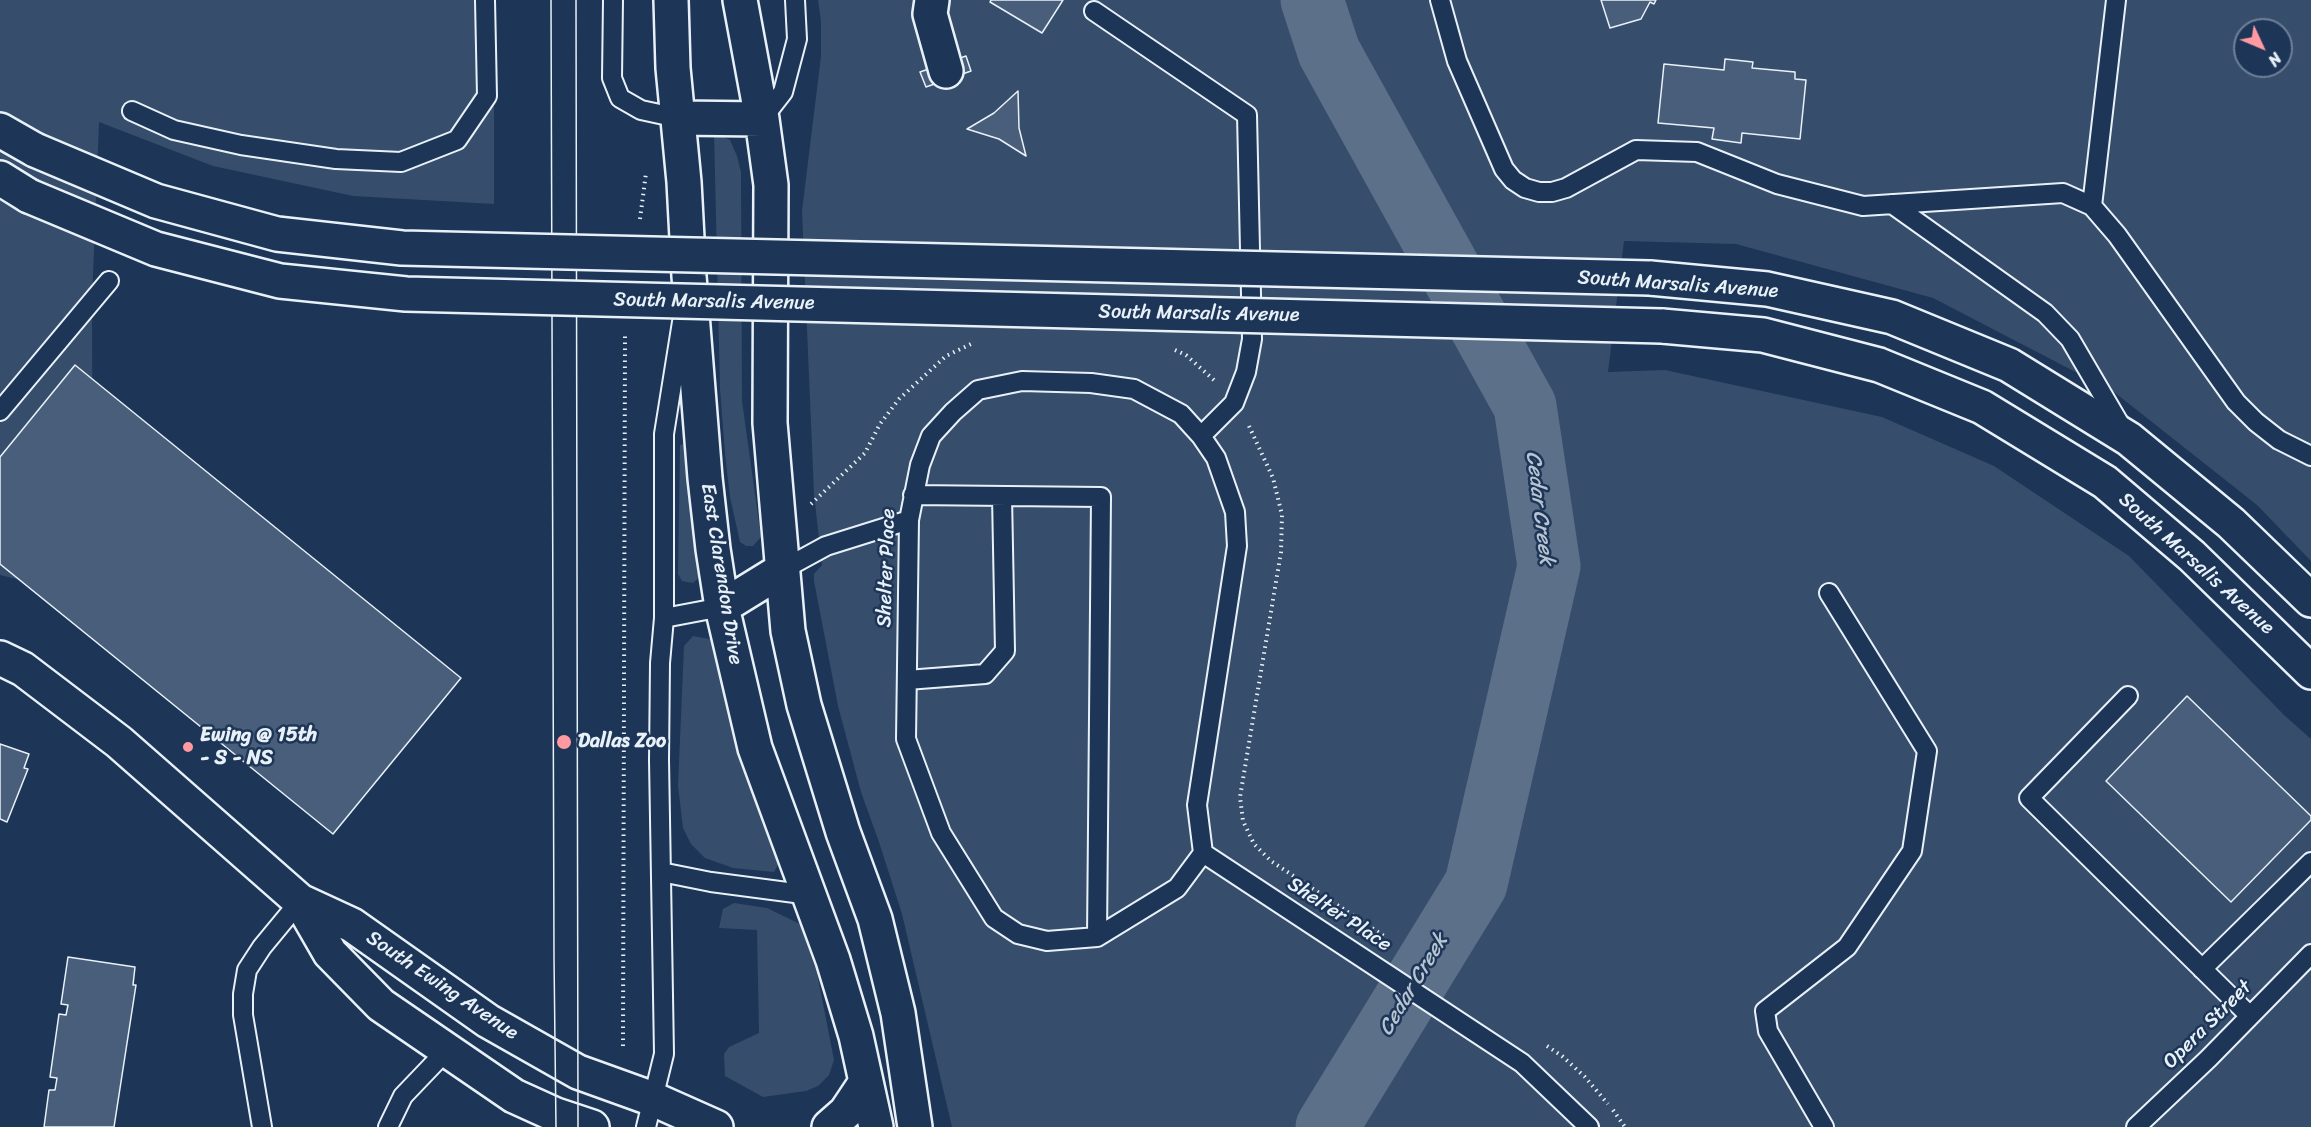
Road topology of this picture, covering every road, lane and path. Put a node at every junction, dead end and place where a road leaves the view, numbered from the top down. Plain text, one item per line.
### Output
1 (485, 0) edge
2 (613, 0) edge
3 (671, 0) edge
4 (740, 0) edge
5 (795, 0) edge
6 (932, 0) edge
7 (1440, 0) edge
8 (2116, 0) edge
9 (1094, 11) dead end
10 (946, 71) dead end
11 (132, 111) dead end
12 (678, 118) junction
13 (762, 119) junction
14 (0, 130) edge
15 (647, 171) dead end
16 (0, 178) edge
17 (1892, 204) junction
18 (2092, 206) junction
19 (638, 230) dead end
20 (689, 276) junction
21 (109, 281) dead end
22 (625, 324) dead end
23 (0, 411) edge
24 (1202, 436) junction
25 (2129, 440) junction
26 (2311, 456) edge
27 (913, 495) junction
28 (1002, 496) junction
29 (909, 520) junction
30 (2231, 523) junction
31 (2192, 556) junction
32 (782, 570) junction
33 (1830, 593) dead end
34 (2311, 600) edge
35 (722, 607) junction
36 (664, 618) junction
37 (0, 658) edge
38 (2311, 672) edge
39 (907, 680) junction
40 (2128, 696) dead end
41 (1203, 853) junction
42 (2311, 862) edge
43 (661, 872) junction
44 (810, 895) junction
45 (300, 901) junction
46 (1097, 937) junction
47 (2311, 954) edge
48 (2202, 969) junction
49 (2250, 1016) junction
50 (623, 1046) dead end
51 (446, 1051) junction
52 (1562, 1056) dead end
53 (866, 1082) junction
54 (649, 1113) edge
55 (262, 1127) edge
56 (388, 1127) edge
57 (592, 1127) edge
58 (716, 1127) edge
59 (829, 1127) edge
60 (876, 1127) edge
61 (915, 1127) edge
62 (1589, 1127) edge
63 (1624, 1127) edge
64 (1824, 1127) edge
65 (2136, 1127) edge

1 - 11 lane
2 - 12 lane
3 - 12 main road, East Clarendon Drive
4 - 13 main road
5 - 13 lane
6 - 10 main road
7 - 17 lane
8 - 18 lane
9 - 24 lane
12 - 13 main road
12 - 20 main road, East Clarendon Drive
13 - 32 main road
14 - 25 main road, South Marsalis Avenue, bridge
15 - 19 path
16 - 31 main road, South Marsalis Avenue, bridge
17 - 18 lane
17 - 25 lane
18 - 26 lane
20 - 35 main road, East Clarendon Drive
20 - 36 lane
21 - 23 lane
22 - 50 path
24 - 27 lane, Shelter Place
24 - 41 lane, Shelter Place
25 - 30 main road, South Marsalis Avenue
27 - 28 lane
27 - 29 lane, Shelter Place
28 - 39 lane
28 - 46 lane
29 - 32 lane
29 - 39 lane, Shelter Place
30 - 31 main road
30 - 34 main road, South Marsalis Avenue
31 - 38 main road, South Marsalis Avenue
32 - 35 main road
32 - 61 main road
33 - 64 lane
35 - 36 lane
35 - 44 main road, East Clarendon Drive
36 - 43 lane
37 - 45 main road, South Ewing Avenue
39 - 46 lane, Shelter Place
40 - 48 lane
41 - 46 lane, Shelter Place
41 - 62 lane, Shelter Place
42 - 48 lane
43 - 44 lane
43 - 54 lane
44 - 53 main road, East Clarendon Drive
45 - 51 main road, South Ewing Avenue
45 - 54 main road, South Ewing Avenue
45 - 55 lane
47 - 49 lane, Opera Street
48 - 49 lane
49 - 65 lane, Opera Street
51 - 56 lane
51 - 57 main road, South Ewing Avenue
52 - 63 path
53 - 59 main road
53 - 60 main road, East Clarendon Drive
54 - 58 main road, South Ewing Avenue

